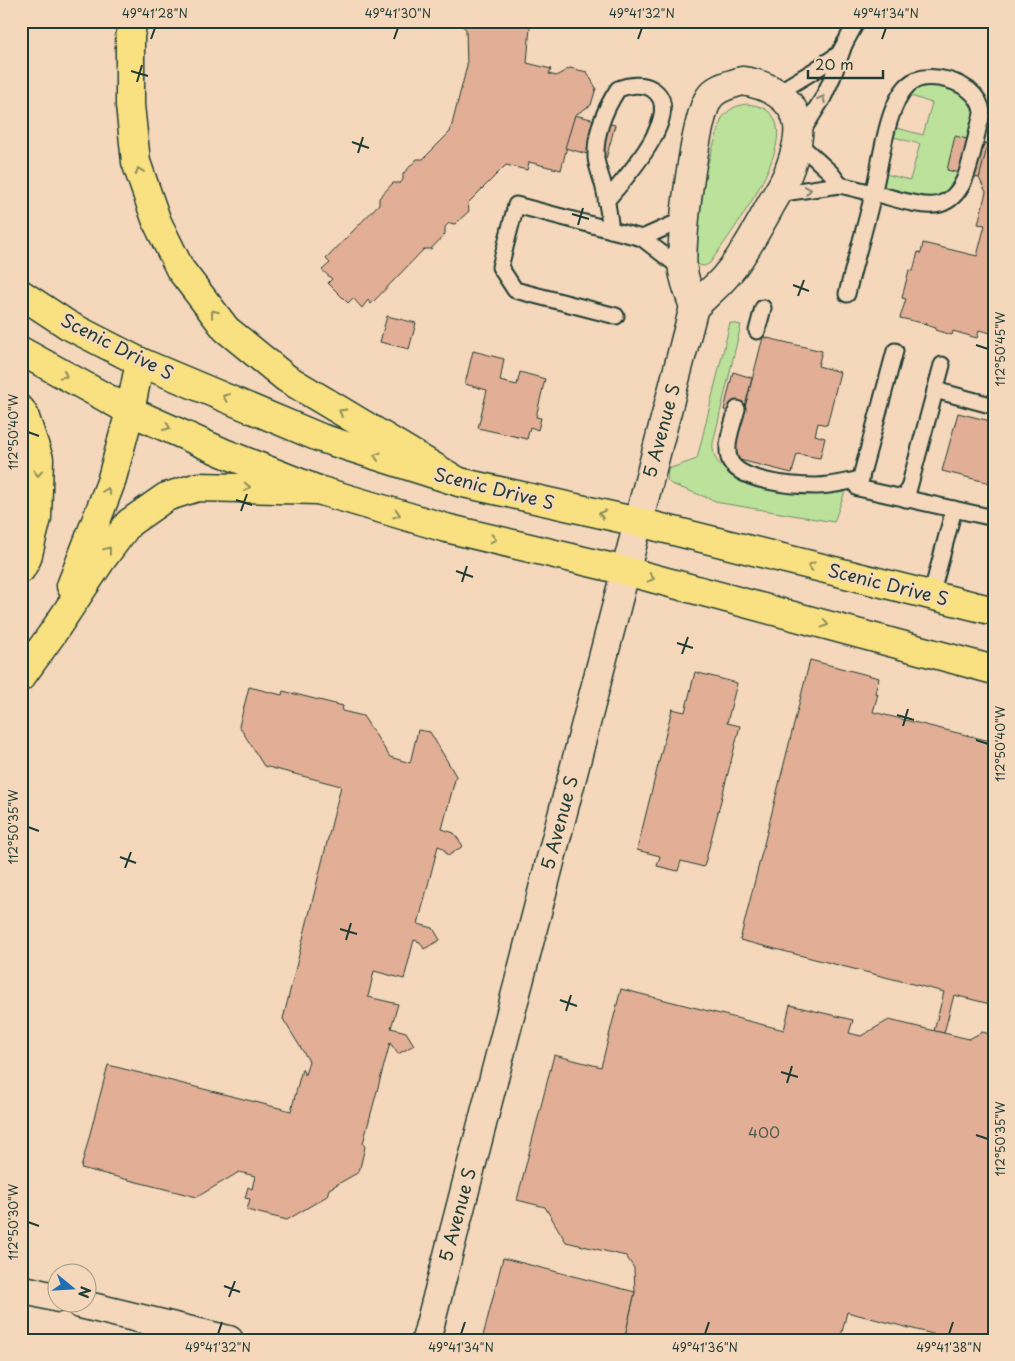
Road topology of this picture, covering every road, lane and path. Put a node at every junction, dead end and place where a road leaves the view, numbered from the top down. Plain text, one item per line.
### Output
1 (133, 21) edge
2 (857, 21) edge
3 (844, 44) junction
4 (777, 93) junction
5 (796, 141) junction
6 (840, 185) junction
7 (873, 193) junction
8 (776, 194) junction
9 (606, 201) junction
10 (685, 219) junction
11 (611, 230) junction
12 (642, 238) junction
13 (682, 269) junction
14 (21, 294) edge
15 (847, 294) dead end
16 (694, 307) junction
17 (763, 308) dead end
18 (616, 316) dead end
19 (757, 331) dead end
20 (21, 351) edge
21 (895, 351) dead end
22 (140, 362) junction
23 (942, 365) dead end
24 (935, 390) junction
25 (994, 406) edge
26 (737, 409) dead end
27 (21, 410) edge
28 (130, 411) junction
29 (861, 479) junction
30 (459, 482) junction
31 (318, 490) junction
32 (906, 499) junction
33 (954, 509) junction
34 (994, 518) edge
35 (638, 522) junction
36 (21, 569) edge
37 (626, 571) junction
38 (931, 596) junction
39 (994, 611) edge
40 (52, 634) junction
41 (994, 670) edge
42 (21, 677) edge
43 (21, 1289) edge
44 (48, 1296) edge
45 (98, 1308) edge
46 (229, 1340) edge
47 (426, 1340) edge

30 -> 1 main road
2 - 3 lane
3 - 4 lane
5 -> 3 lane
4 - 5 street
4 - 10 street
5 - 6 lane
5 - 8 street
6 - 7 lane
8 -> 6 lane
7 - 7 lane
7 - 15 lane
8 - 16 street
9 - 9 lane
9 - 11 lane
10 - 12 lane
10 - 13 street
11 - 12 lane
11 - 18 lane
12 - 13 lane
13 - 16 street
14 - 22 main road, Scenic Drive S
16 - 35 street, 5 Avenue S
17 - 19 lane
20 -> 28 main road
21 - 29 lane
22 - 28 main road
30 -> 22 main road, Scenic Drive S
23 - 24 lane
24 - 25 lane
24 - 32 lane
26 - 29 lane
27 -> 36 main road
28 -> 31 main road
40 -> 28 main road
29 - 32 lane
35 -> 30 main road, Scenic Drive S
31 -> 37 main road
40 -> 31 main road
32 - 33 lane
33 - 34 lane
33 - 38 lane
35 - 37 street, 5 Avenue S
38 -> 35 main road, Scenic Drive S
37 -> 41 main road
37 - 47 street, 5 Avenue S
38 - 39 main road, Scenic Drive S
40 - 42 main road
43 - 44 street
45 - 46 street

